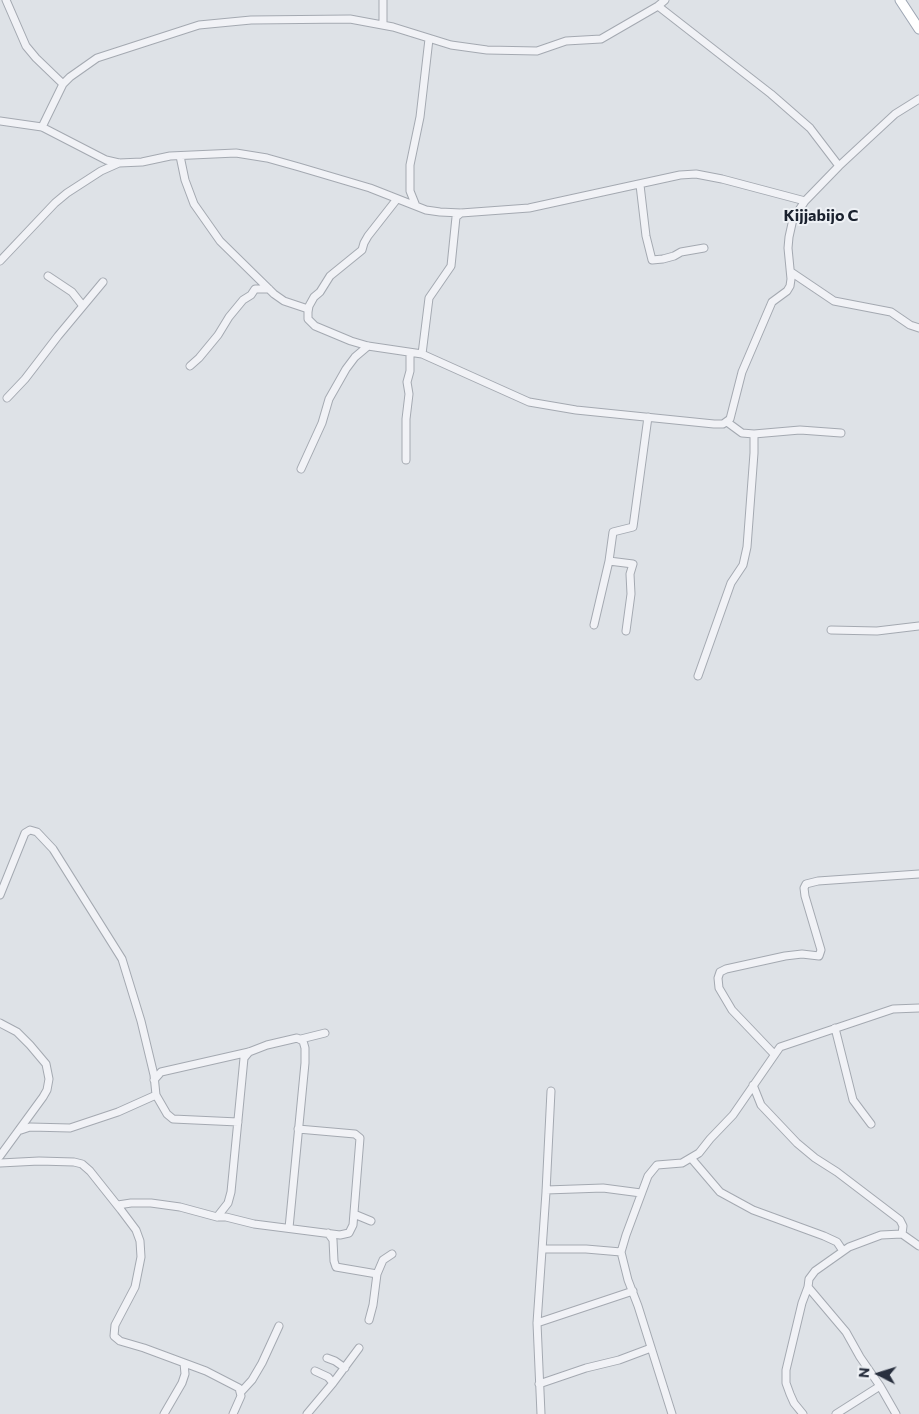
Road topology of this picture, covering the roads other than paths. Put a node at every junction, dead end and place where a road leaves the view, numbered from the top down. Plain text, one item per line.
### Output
1 (6, 0) edge
2 (384, 0) edge
3 (665, 0) edge
4 (900, 0) edge
5 (658, 6) junction
6 (383, 23) dead end
7 (919, 29) edge
8 (428, 38) junction
9 (63, 84) junction
10 (919, 99) edge
11 (0, 121) edge
12 (42, 127) junction
13 (180, 156) junction
14 (119, 163) junction
15 (839, 166) junction
16 (640, 185) junction
17 (397, 199) junction
18 (805, 201) junction
19 (416, 206) junction
20 (460, 213) junction
21 (704, 248) dead end
22 (0, 261) edge
23 (791, 272) junction
24 (48, 276) dead end
25 (103, 282) dead end
26 (269, 289) junction
27 (83, 306) junction
28 (308, 309) junction
29 (919, 328) edge
30 (368, 346) junction
31 (410, 353) junction
32 (422, 354) junction
33 (190, 366) dead end
34 (7, 398) dead end
35 (648, 417) junction
36 (727, 422) junction
37 (841, 433) dead end
38 (754, 434) junction
39 (406, 460) dead end
40 (301, 469) dead end
41 (609, 561) junction
42 (594, 625) dead end
43 (919, 626) edge
44 (831, 630) dead end
45 (626, 631) dead end
46 (698, 676) dead end
47 (919, 874) edge
48 (0, 895) edge
49 (919, 1008) edge
50 (0, 1023) edge
51 (835, 1028) junction
52 (325, 1033) dead end
53 (301, 1039) junction
54 (249, 1052) junction
55 (774, 1054) junction
56 (154, 1080) junction
57 (752, 1085) junction
58 (551, 1091) dead end
59 (156, 1095) junction
60 (238, 1122) junction
61 (871, 1124) dead end
62 (298, 1129) junction
63 (20, 1130) junction
64 (0, 1156) edge
65 (691, 1158) junction
66 (0, 1163) edge
67 (546, 1190) junction
68 (641, 1193) junction
69 (118, 1205) junction
70 (354, 1214) junction
71 (217, 1217) junction
72 (371, 1222) dead end
73 (289, 1228) junction
74 (328, 1233) junction
75 (902, 1234) junction
76 (919, 1246) edge
77 (542, 1249) junction
78 (843, 1251) junction
79 (621, 1252) junction
80 (392, 1254) dead end
81 (377, 1274) junction
82 (808, 1288) junction
83 (633, 1291) junction
84 (369, 1320) dead end
85 (537, 1324) junction
86 (278, 1326) dead end
87 (359, 1348) dead end
88 (651, 1348) junction
89 (327, 1358) dead end
90 (184, 1362) junction
91 (344, 1368) junction
92 (315, 1372) dead end
93 (333, 1383) junction
94 (539, 1384) junction
95 (880, 1386) junction
96 (241, 1392) junction
97 (164, 1414) edge
98 (233, 1414) edge
99 (306, 1414) edge
100 (541, 1414) edge
101 (672, 1414) edge
102 (802, 1414) edge
103 (836, 1414) edge
104 (896, 1414) edge

1 - 9 street
2 - 6 street
3 - 5 street
4 - 7 main road
5 - 8 street
5 - 15 street
8 - 9 street
8 - 19 street
9 - 12 street
10 - 15 street
11 - 12 street
12 - 14 street
13 - 14 street
13 - 17 street
13 - 26 street
14 - 22 street
15 - 18 street
16 - 18 street
16 - 20 street
16 - 21 street
17 - 19 street
17 - 28 street
18 - 23 street
19 - 20 street
20 - 32 street
23 - 29 street
23 - 36 street
24 - 27 street
25 - 27 street
26 - 28 street
26 - 33 street
27 - 34 street
28 - 30 street
30 - 31 street
30 - 40 street
31 - 32 street
31 - 39 street
32 - 35 street
35 - 36 street
35 - 41 street
36 - 38 street
37 - 38 street
38 - 46 street
41 - 42 street
41 - 45 street
43 - 44 street
47 - 55 street
48 - 56 street
49 - 51 street
50 - 63 street
51 - 55 street
51 - 61 street
52 - 53 street
53 - 54 street
53 - 62 street
54 - 56 street
54 - 60 street
55 - 57 street
56 - 59 street
57 - 65 street
57 - 75 street
58 - 67 street
59 - 60 street
59 - 63 street
60 - 71 street
62 - 70 street
62 - 73 street
63 - 64 street
65 - 68 street
65 - 78 street
66 - 69 street
67 - 68 street
67 - 77 street
68 - 79 street
69 - 71 street
69 - 90 street
70 - 72 street
70 - 74 street
71 - 73 street
73 - 74 street
74 - 81 street
75 - 76 street
75 - 78 street
77 - 79 street
77 - 85 street
78 - 82 street
79 - 83 street
80 - 81 street
81 - 84 street
82 - 95 street
82 - 102 street
83 - 85 street
83 - 88 street
85 - 94 street
86 - 96 street
87 - 91 street
88 - 94 street
88 - 101 street
89 - 91 street
90 - 96 street
90 - 97 street
91 - 93 street
92 - 93 street
93 - 99 street
94 - 100 street
95 - 103 street
95 - 104 street
96 - 98 street

